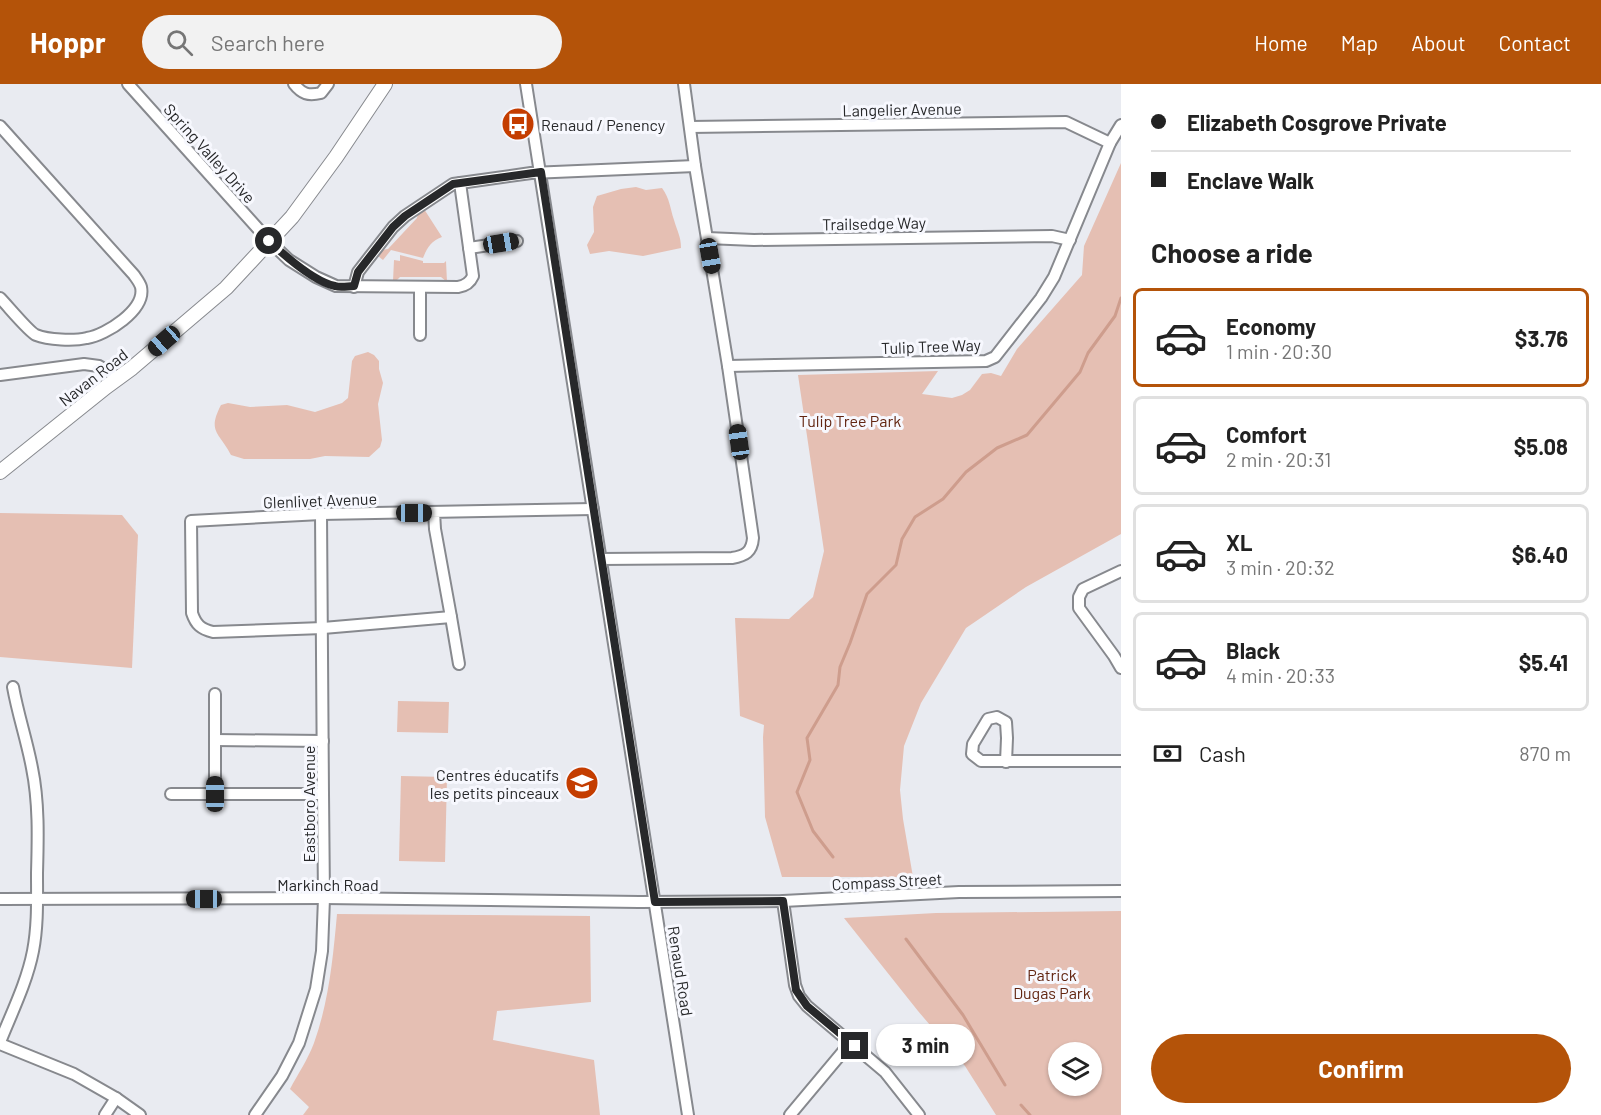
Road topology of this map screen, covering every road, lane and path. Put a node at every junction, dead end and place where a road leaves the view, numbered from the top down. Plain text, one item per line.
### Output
1 (128, 84) edge
2 (294, 84) edge
3 (327, 84) edge
4 (385, 84) edge
5 (526, 84) edge
6 (684, 84) edge
7 (1121, 125) edge
8 (0, 126) edge
9 (690, 127) junction
10 (1110, 143) junction
11 (695, 166) junction
12 (541, 172) junction
13 (460, 183) junction
14 (707, 238) junction
15 (1070, 240) junction
16 (269, 241) junction
17 (517, 241) dead end
18 (469, 248) junction
19 (354, 286) junction
20 (420, 287) junction
21 (0, 298) edge
22 (420, 335) dead end
23 (728, 366) junction
24 (0, 375) edge
25 (116, 379) junction
26 (0, 472) edge
27 (593, 508) junction
28 (434, 512) junction
29 (321, 514) junction
30 (601, 559) junction
31 (1121, 571) edge
32 (451, 617) junction
33 (323, 628) junction
34 (459, 664) dead end
35 (1121, 668) edge
36 (13, 687) dead end
37 (215, 694) dead end
38 (215, 740) junction
39 (323, 741) junction
40 (1006, 762) junction
41 (1121, 762) edge
42 (171, 794) dead end
43 (215, 794) junction
44 (323, 794) junction
45 (1121, 891) edge
46 (324, 898) junction
47 (0, 899) edge
48 (37, 900) junction
49 (783, 901) junction
50 (655, 902) junction
51 (851, 1042) junction
52 (0, 1043) edge
53 (116, 1098) junction
54 (105, 1115) edge
55 (140, 1115) edge
56 (255, 1115) edge
57 (688, 1115) edge
58 (790, 1115) edge
59 (919, 1115) edge

1 - 16 street, Spring Valley Drive
2 - 3 street
4 - 16 main road, Navan Road
5 - 12 street, Renaud Road
6 - 9 street
7 - 10 street
8 - 21 street
9 - 10 street, Langelier Avenue
9 - 11 street
10 - 15 street
11 - 12 street
11 - 14 street
12 - 13 street
12 - 27 street, Renaud Road
13 - 18 street, Spring Valley Drive
13 - 19 street
14 - 15 street, Trailsedge Way
14 - 23 street
15 - 23 street, Tulip Tree Way
16 - 19 street, Spring Valley Drive
16 - 25 main road, Navan Road
17 - 18 street
18 - 20 street, Spring Valley Drive
19 - 20 street, Spring Valley Drive
20 - 22 street
23 - 30 street
24 - 25 street
25 - 26 main road, Navan Road
27 - 28 street, Glenlivet Avenue
27 - 30 street, Renaud Road
28 - 29 street, Glenlivet Avenue
28 - 32 street
29 - 33 street, Eastboro Avenue
29 - 33 street, Glenlivet Avenue
30 - 50 street, Renaud Road
31 - 35 street
32 - 33 street
32 - 34 street
33 - 39 street, Eastboro Avenue
36 - 48 street
37 - 38 street
38 - 39 street
38 - 43 street
39 - 44 street, Eastboro Avenue
40 - 40 street
40 - 41 street
42 - 43 street
43 - 44 street
44 - 46 street, Eastboro Avenue
45 - 49 street, Compass Street
46 - 48 street, Markinch Road
46 - 50 street, Markinch Road
46 - 56 street, Eastboro Avenue
47 - 48 street, Markinch Road
48 - 52 street
49 - 50 street, Compass Street
49 - 51 street
50 - 57 street, Renaud Road
51 - 58 street
51 - 59 street
52 - 53 street
53 - 54 street
53 - 55 street

